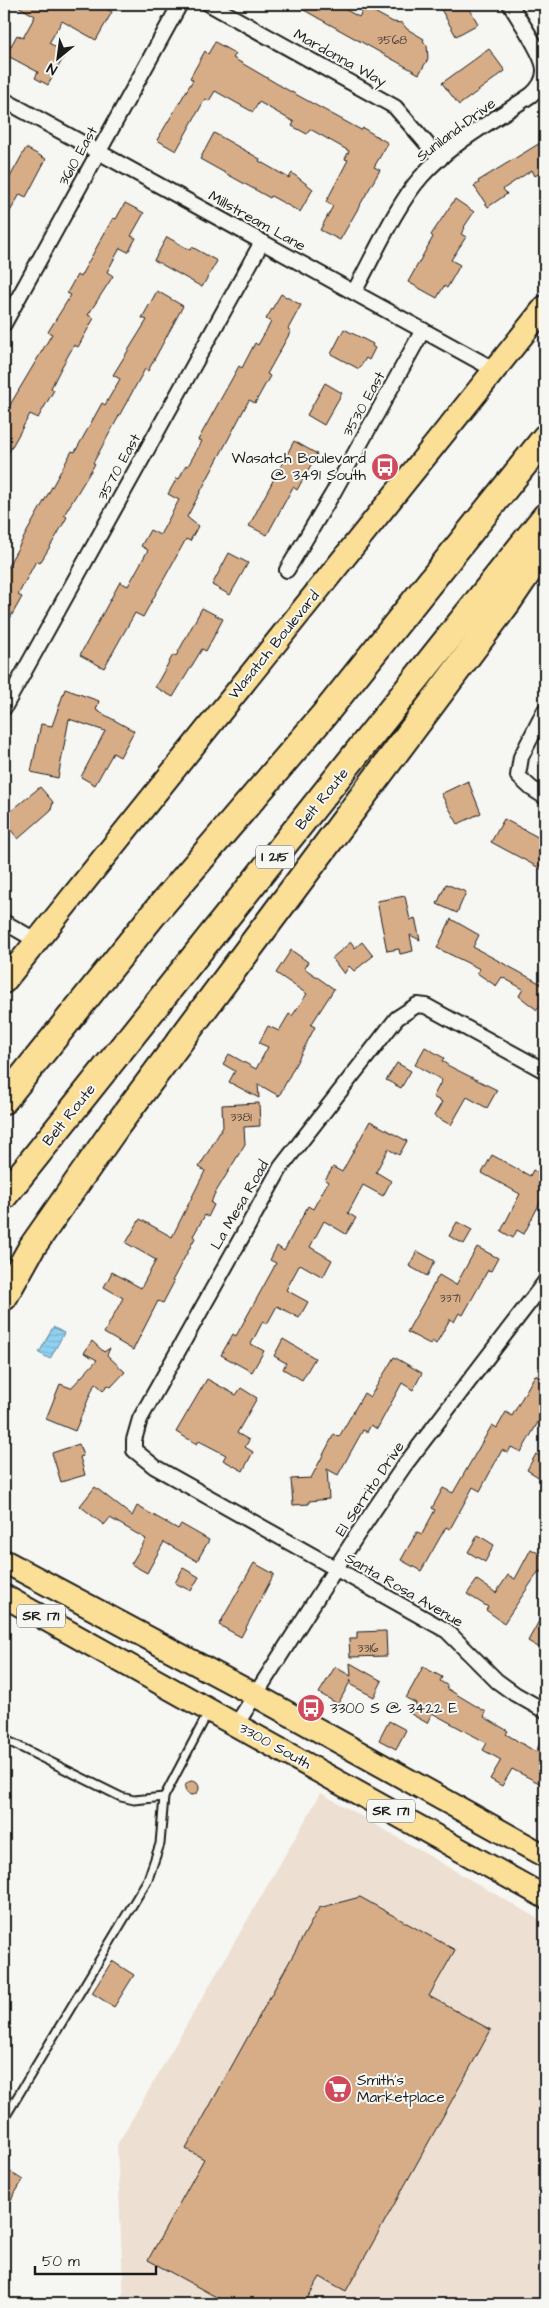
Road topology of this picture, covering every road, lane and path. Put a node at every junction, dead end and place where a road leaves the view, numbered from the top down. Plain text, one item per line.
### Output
1 (180, 4) edge
2 (209, 4) edge
3 (510, 4) edge
4 (4, 100) edge
5 (98, 152) junction
6 (440, 159) junction
7 (262, 242) junction
8 (354, 292) junction
9 (545, 307) edge
10 (4, 324) edge
11 (423, 330) junction
12 (495, 370) junction
13 (545, 438) edge
14 (545, 518) edge
15 (545, 547) edge
16 (286, 570) dead end
17 (4, 708) edge
18 (545, 710) edge
19 (545, 797) edge
20 (4, 922) edge
21 (37, 941) junction
22 (4, 982) edge
23 (545, 1071) edge
24 (4, 1100) edge
25 (4, 1196) edge
26 (545, 1282) edge
27 (4, 1297) edge
28 (134, 1450) joint
29 (4, 1561) edge
30 (336, 1569) junction
31 (4, 1596) edge
32 (255, 1695) junction
33 (209, 1710) junction
34 (545, 1710) edge
35 (236, 1725) junction
36 (4, 1739) edge
37 (164, 1797) junction
38 (545, 1856) edge
39 (545, 1897) edge
40 (4, 2119) edge

1 - 5 street, 3610 East
2 - 6 street, Mardonna Way
3 - 6 street, Suniland Drive
4 - 5 street, Millstream Lane
5 - 7 street, Millstream Lane
5 - 10 street, 3610 East
6 - 8 street, Suniland Drive
7 - 8 street, Millstream Lane
7 - 17 street, 3570 East
8 - 11 street, Millstream Lane
9 - 12 main road, Wasatch Boulevard
11 - 12 street, Millstream Lane
11 - 16 street, 3530 East
12 - 21 main road, Wasatch Boulevard
13 - 24 highway
14 - 25 highway, Belt Route / I 215
15 - 27 highway
18 - 19 street
20 - 21 street
21 - 22 main road, Wasatch Boulevard
23 - 28 street, La Mesa Road
26 - 30 street, El Serrito Drive
28 - 30 street, Santa Rosa Avenue
29 - 32 main road, SR 171
30 - 32 street, El Serrito Drive
30 - 34 street, Santa Rosa Avenue
31 - 33 main road, 3300 South / SR 171
32 - 35 street, El Serrito Drive
32 - 38 main road, SR 171
33 - 35 main road, 3300 South / SR 171
33 - 37 lane
35 - 39 main road, 3300 South / SR 171
36 - 37 lane
37 - 40 lane

